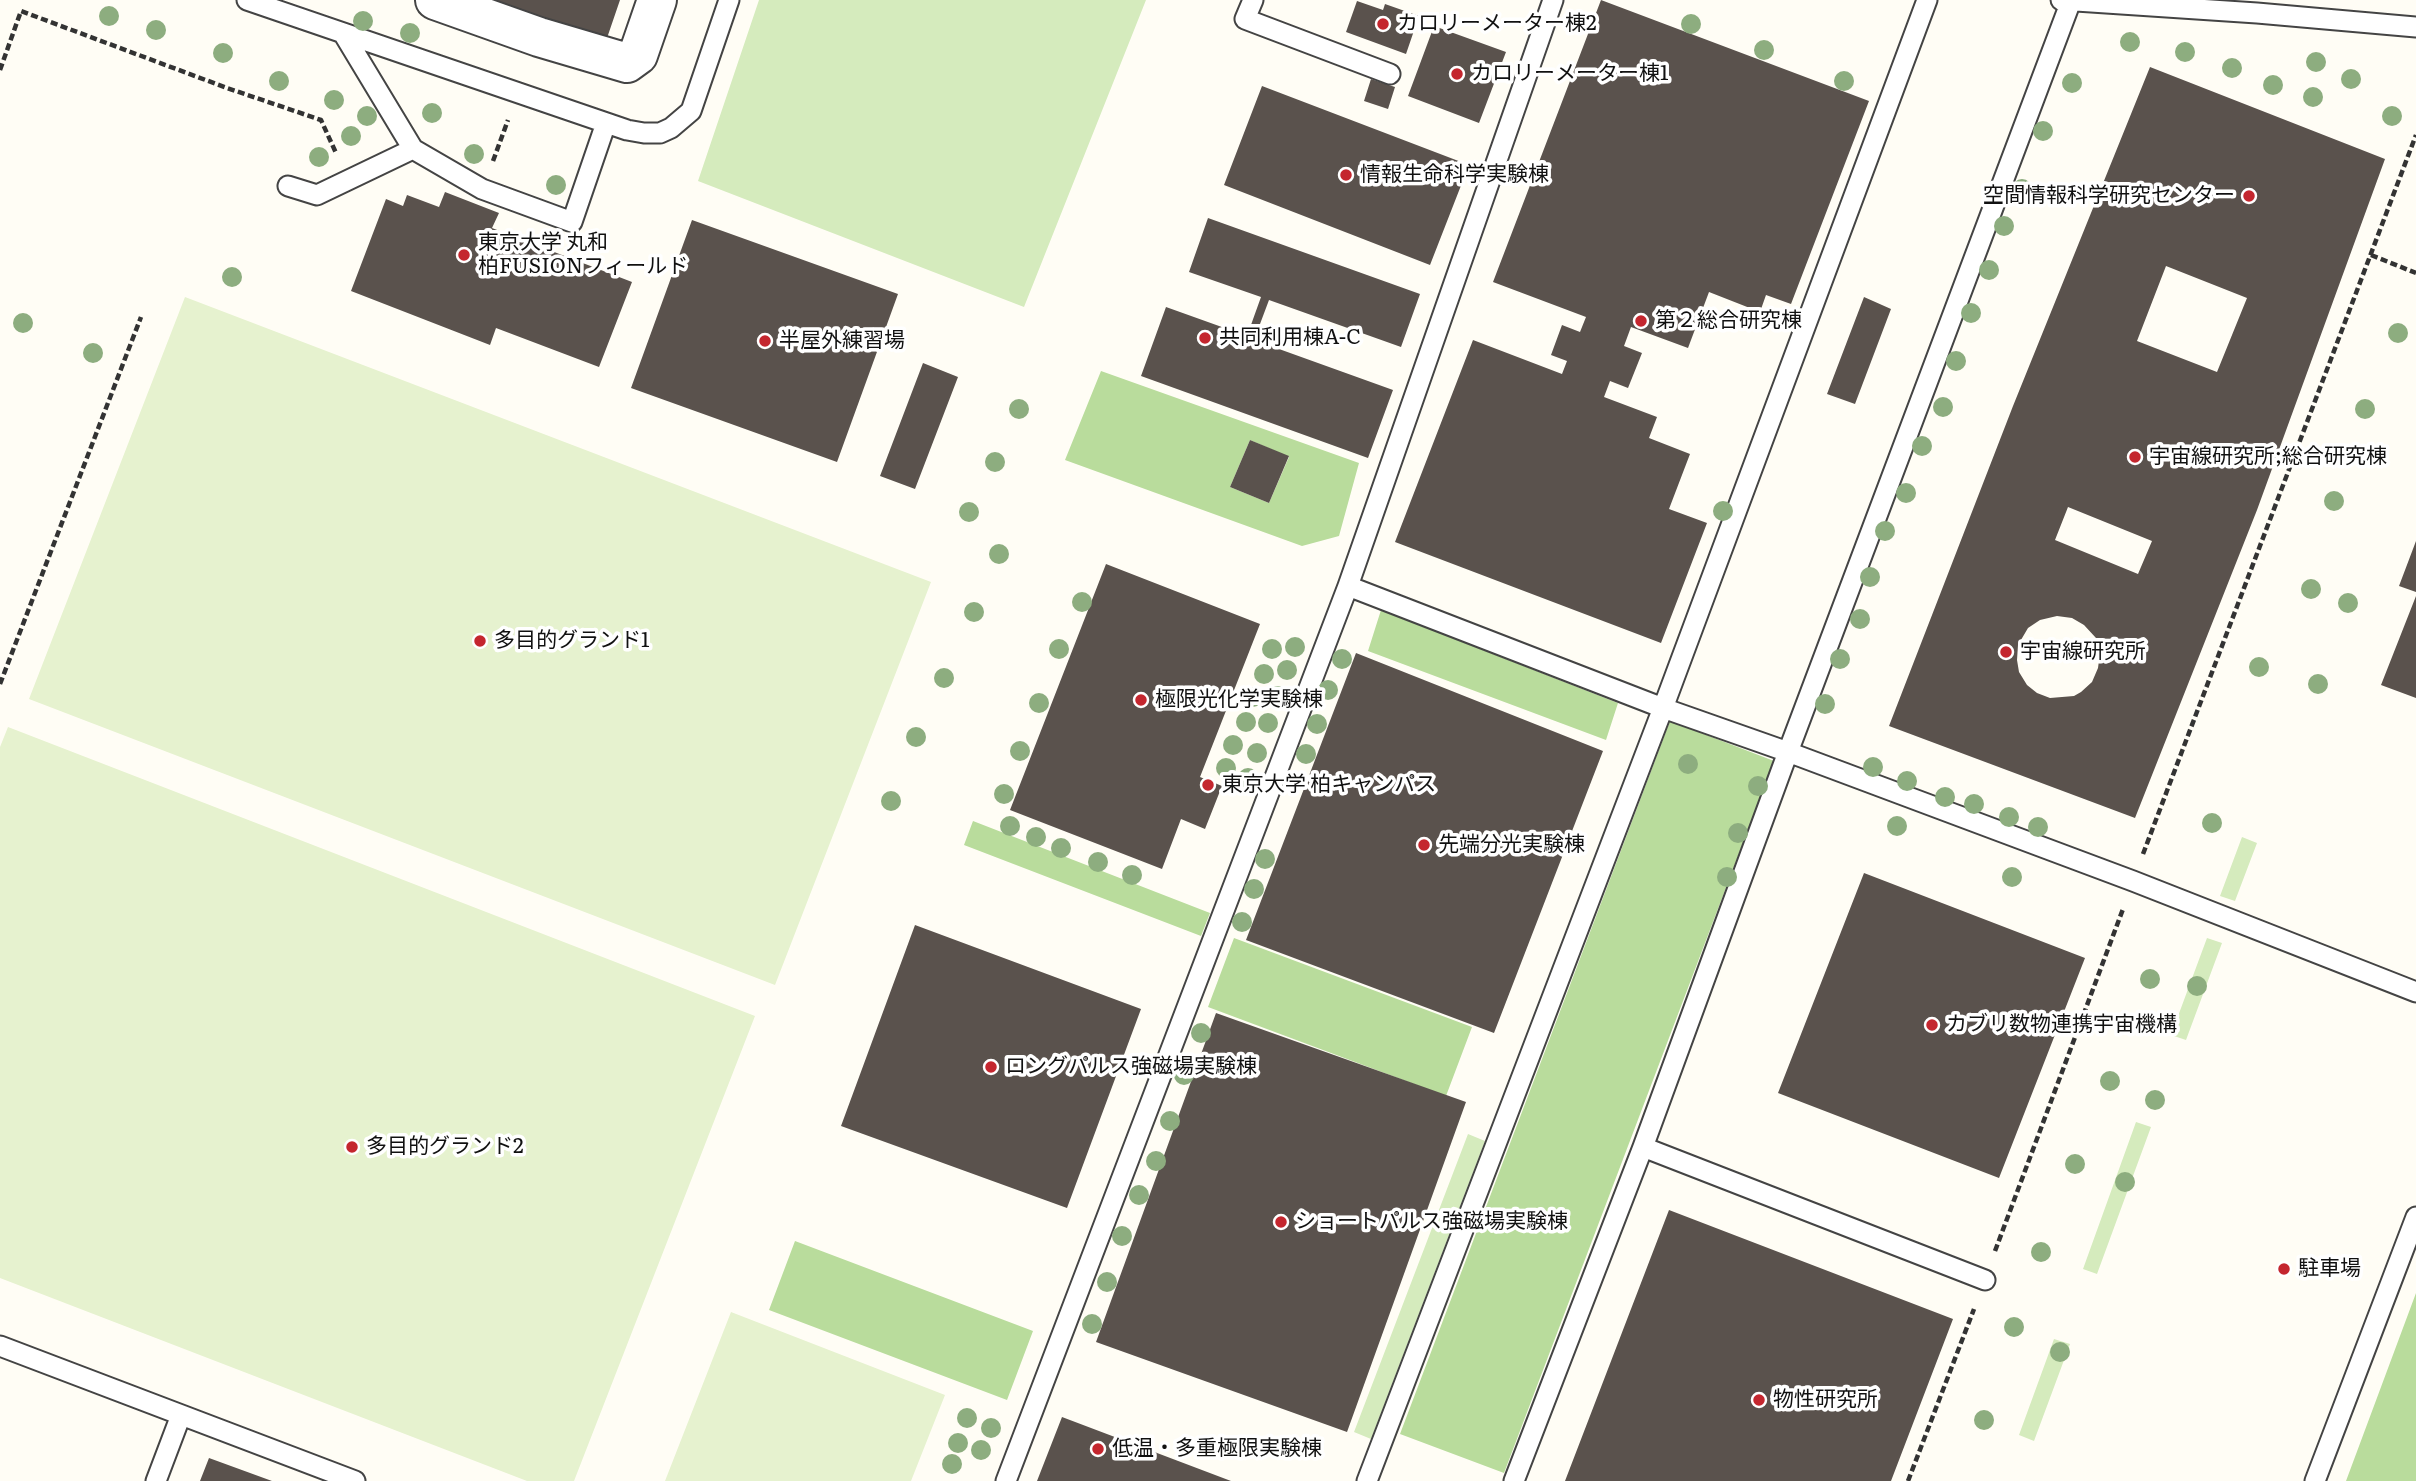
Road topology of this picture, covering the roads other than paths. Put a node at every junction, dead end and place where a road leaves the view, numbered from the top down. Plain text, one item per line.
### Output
1 (247, 0) edge
2 (435, 0) edge
3 (657, 0) edge
4 (729, 0) edge
5 (1252, 0) edge
6 (1553, 0) edge
7 (1927, 0) edge
8 (2061, 0) edge
9 (2071, 1) edge
10 (2416, 27) edge
11 (343, 33) junction
12 (1390, 74) dead end
13 (606, 123) junction
14 (413, 149) junction
15 (288, 186) dead end
16 (1348, 586) junction
17 (1663, 708) junction
18 (1788, 752) junction
19 (2416, 992) edge
20 (1643, 1147) junction
21 (2416, 1217) edge
22 (1985, 1280) dead end
23 (0, 1346) edge
24 (181, 1415) junction
25 (156, 1481) edge
26 (355, 1481) edge
27 (1006, 1481) edge
28 (1367, 1481) edge
29 (1514, 1481) edge
30 (2315, 1481) edge

1 - 11 lane
2 - 3 street
4 - 13 lane
5 - 12 lane
6 - 16 lane
7 - 17 lane
8 - 9 lane
9 - 10 lane
9 - 18 lane
11 - 13 lane
11 - 14 lane
13 - 14 lane
14 - 15 lane
16 - 17 lane
16 - 27 lane
17 - 18 lane
17 - 28 lane
18 - 19 lane
18 - 20 lane
20 - 22 lane
20 - 29 lane
21 - 30 lane
23 - 24 lane
24 - 25 lane
24 - 26 lane

